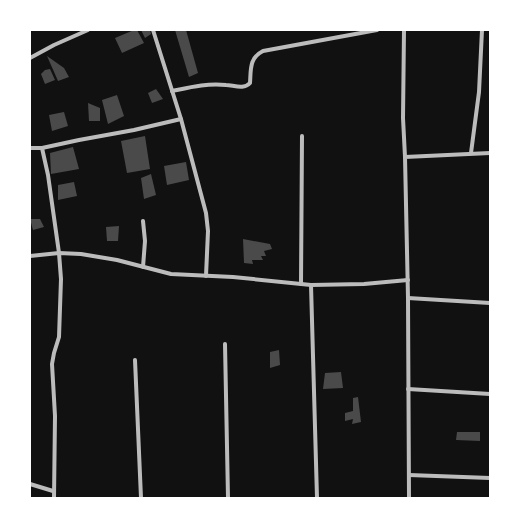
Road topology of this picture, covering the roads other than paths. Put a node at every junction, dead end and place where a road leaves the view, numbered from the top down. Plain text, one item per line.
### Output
1 (88, 30) edge
2 (154, 30) edge
3 (377, 30) edge
4 (404, 30) edge
5 (482, 30) edge
6 (30, 58) edge
7 (172, 91) junction
8 (181, 119) junction
9 (302, 136) dead end
10 (30, 148) edge
11 (42, 148) junction
12 (490, 152) edge
13 (472, 153) junction
14 (405, 157) junction
15 (143, 221) dead end
16 (59, 253) junction
17 (30, 256) edge
18 (143, 267) junction
19 (206, 276) junction
20 (408, 280) junction
21 (301, 284) junction
22 (311, 285) junction
23 (408, 298) junction
24 (490, 303) edge
25 (225, 344) dead end
26 (135, 360) dead end
27 (408, 389) junction
28 (490, 394) edge
29 (409, 475) junction
30 (490, 478) edge
31 (30, 484) edge
32 (53, 491) junction
33 (54, 498) edge
34 (141, 498) edge
35 (228, 498) edge
36 (317, 498) edge
37 (409, 498) edge

1 - 6 street
2 - 7 street
3 - 7 street
4 - 14 street
5 - 13 street
7 - 8 street
8 - 11 street
8 - 19 street
9 - 21 street
10 - 11 street
11 - 16 street
12 - 13 street
13 - 14 street
14 - 20 street
15 - 18 street
16 - 17 street
16 - 18 street
16 - 32 street
18 - 19 street
19 - 21 street
20 - 22 street
20 - 23 street
21 - 22 street
22 - 36 street
23 - 24 street
23 - 27 street
25 - 35 street
26 - 34 street
27 - 28 street
27 - 29 street
29 - 30 street
29 - 37 street
31 - 32 street
32 - 33 street

